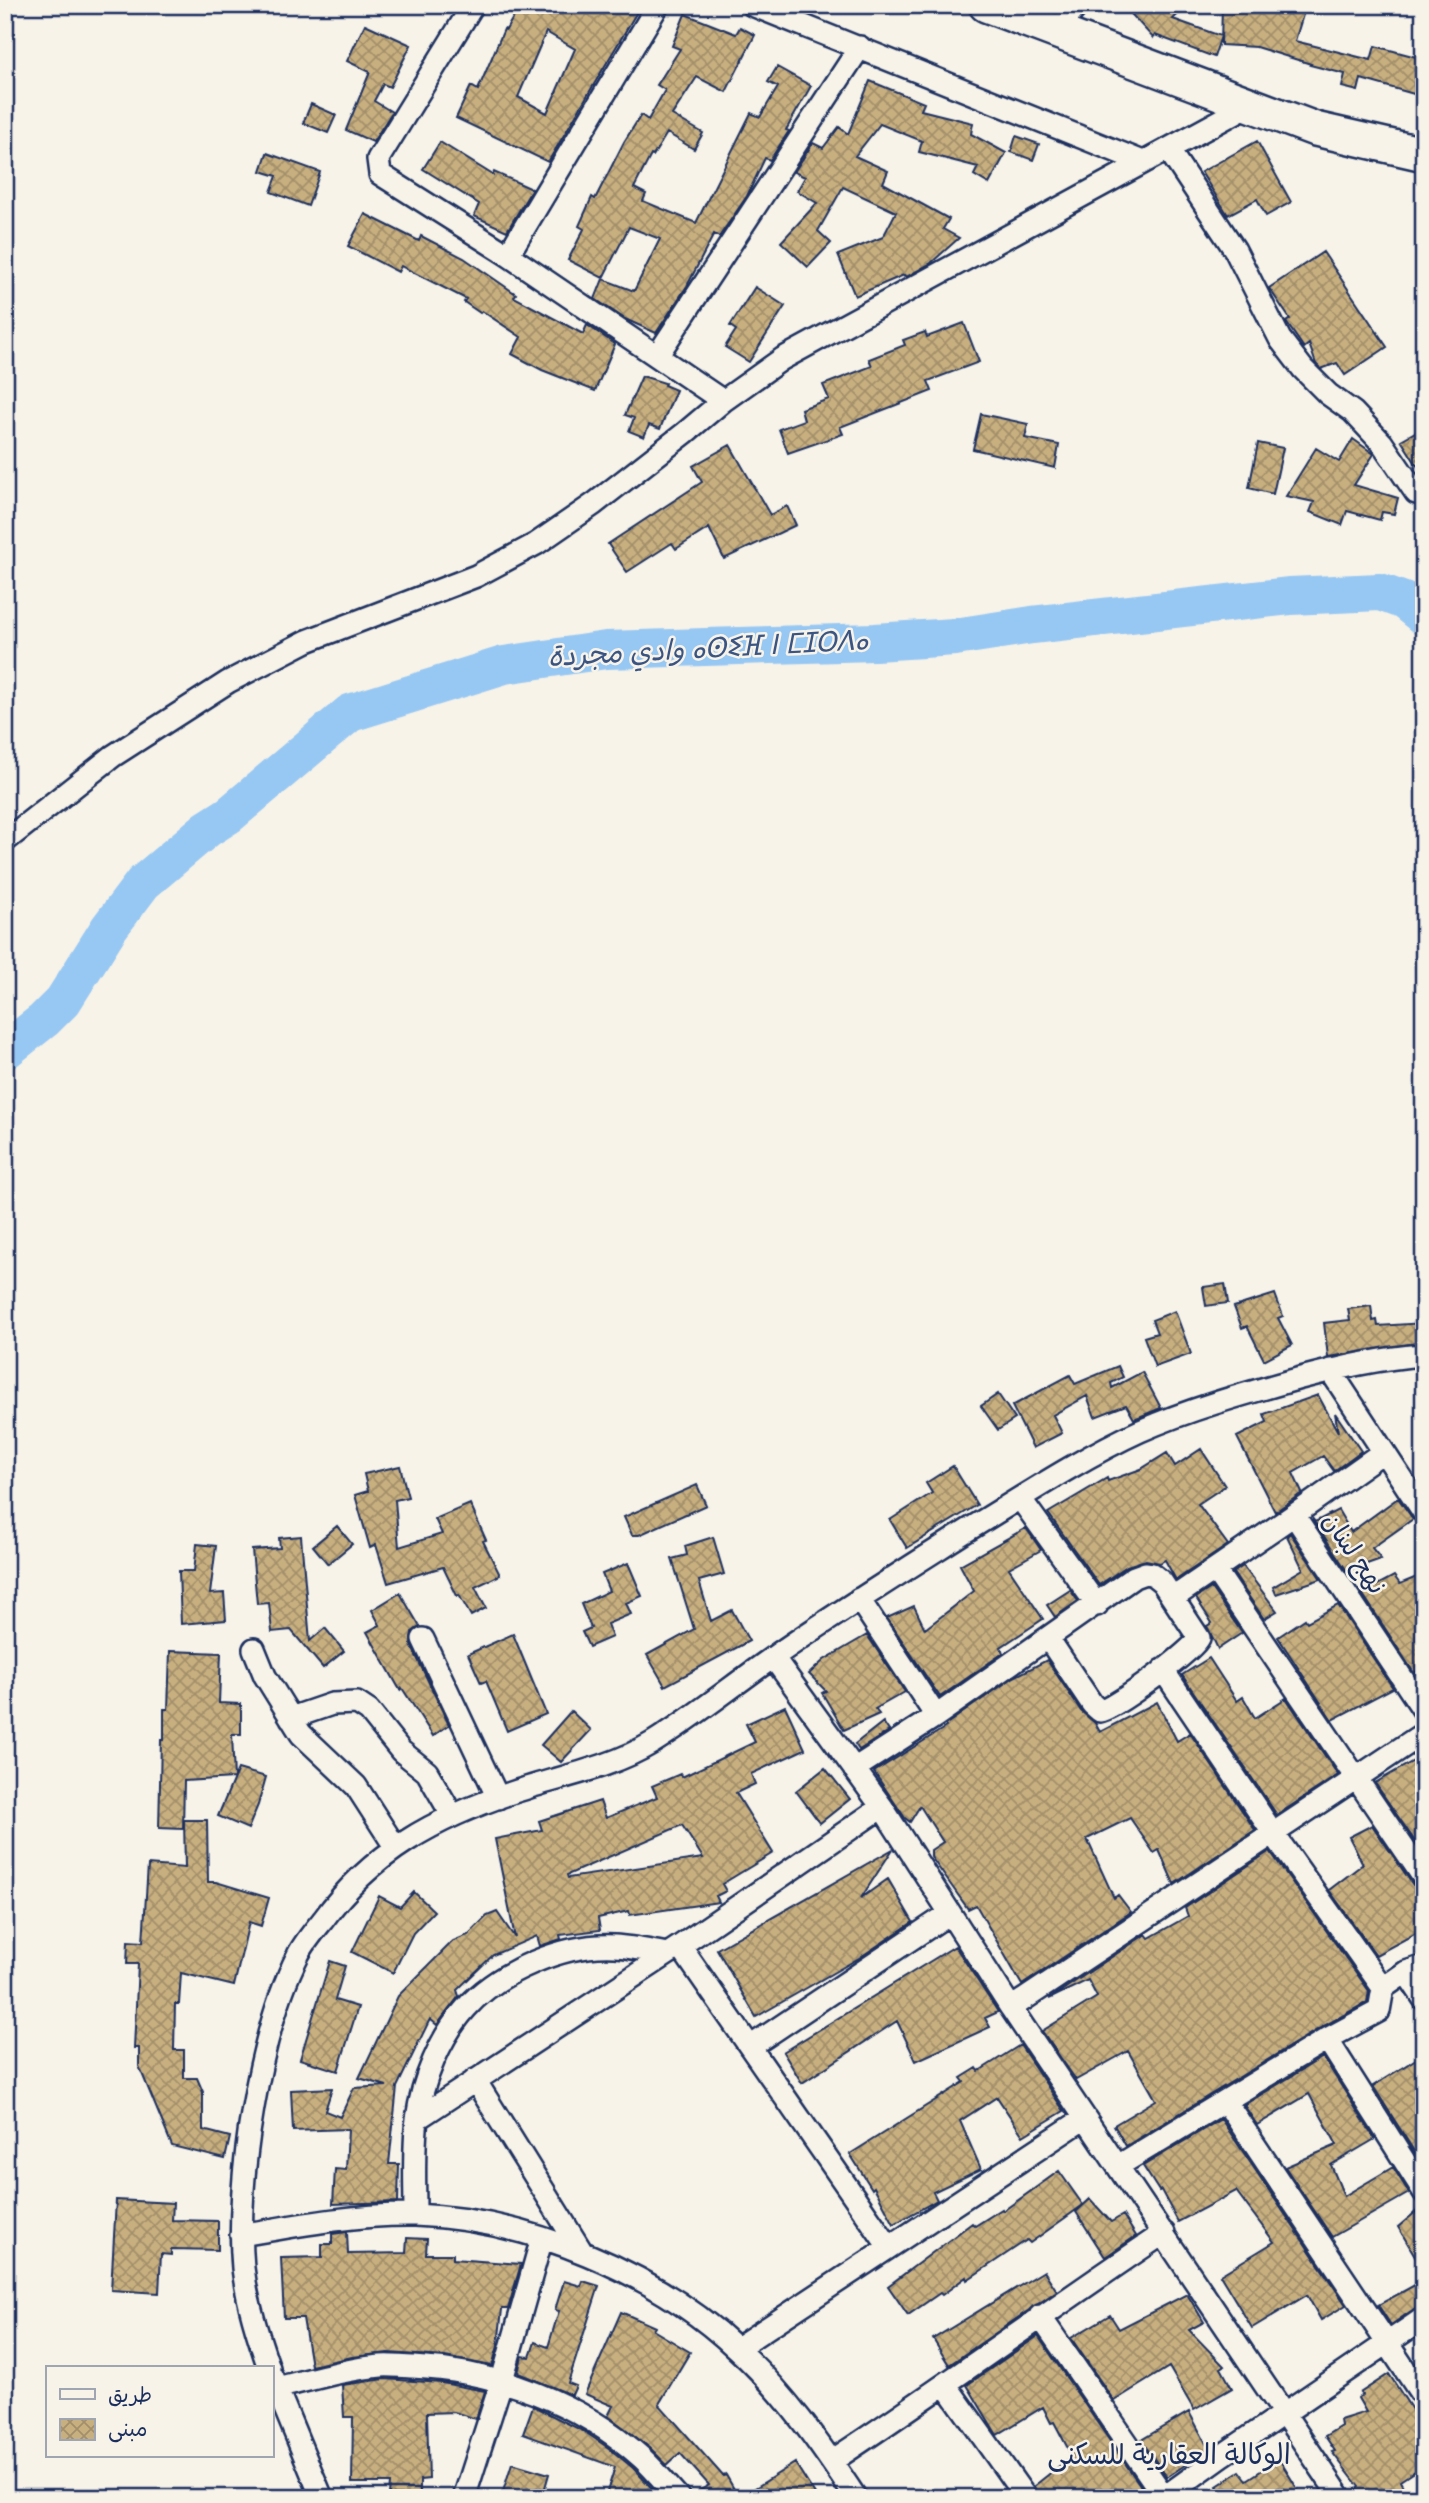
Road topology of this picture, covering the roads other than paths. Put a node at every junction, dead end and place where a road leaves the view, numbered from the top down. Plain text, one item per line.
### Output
1 (473, 5) edge
2 (658, 5) edge
3 (752, 5) edge
4 (986, 5) edge
5 (1078, 5) edge
6 (1056, 31) junction
7 (860, 47) junction
8 (1251, 104) junction
9 (1168, 149) junction
10 (1424, 154) edge
11 (1143, 162) junction
12 (508, 255) junction
13 (657, 356) junction
14 (723, 401) junction
15 (1416, 493) dead end
16 (5, 841) edge
17 (1424, 1355) edge
18 (1330, 1370) junction
19 (1383, 1452) junction
20 (1020, 1498) junction
21 (1424, 1513) edge
22 (1294, 1515) junction
23 (1215, 1570) junction
24 (1173, 1598) junction
25 (859, 1599) junction
26 (1097, 1605) junction
27 (1048, 1638) junction
28 (423, 1639) dead end
29 (254, 1649) dead end
30 (773, 1657) junction
31 (1163, 1670) junction
32 (1424, 1711) edge
33 (936, 1716) junction
34 (291, 1718) junction
35 (1424, 1733) edge
36 (854, 1769) junction
37 (1356, 1777) junction
38 (498, 1798) junction
39 (882, 1807) junction
40 (453, 1815) junction
41 (1273, 1833) junction
42 (396, 1848) junction
43 (1424, 1878) edge
44 (950, 1913) junction
45 (674, 1950) junction
46 (1415, 1969) edge
47 (1383, 1988) junction
48 (1424, 1999) edge
49 (1011, 2008) junction
50 (1327, 2039) junction
51 (750, 2047) junction
52 (475, 2080) junction
53 (1226, 2102) junction
54 (1085, 2118) junction
55 (417, 2119) junction
56 (1118, 2166) junction
57 (1424, 2192) edge
58 (415, 2216) junction
59 (1164, 2233) junction
60 (241, 2235) junction
61 (541, 2238) junction
62 (889, 2247) junction
63 (582, 2252) junction
64 (1040, 2316) junction
65 (1424, 2318) edge
66 (1387, 2343) junction
67 (737, 2348) junction
68 (269, 2366) edge
69 (273, 2377) edge
70 (273, 2379) edge
71 (502, 2380) junction
72 (946, 2385) junction
73 (1424, 2398) edge
74 (1285, 2413) junction
75 (832, 2461) junction
76 (323, 2498) edge
77 (464, 2498) edge
78 (679, 2498) edge
79 (856, 2498) edge
80 (1026, 2498) edge
81 (1164, 2498) edge
82 (1341, 2498) edge

1 - 12 street
2 - 12 street
3 - 7 street
4 - 6 main road
5 - 6 street
6 - 8 main road
7 - 11 street
7 - 13 street
8 - 9 street
8 - 10 main road
9 - 11 street
9 - 15 street
11 - 14 street
12 - 13 street
13 - 14 street
14 - 16 street
17 - 18 street
18 - 19 street
18 - 20 street
19 - 21 street
19 - 22 street
20 - 25 street
20 - 26 street
22 - 23 street, نهج لبنان
22 - 32 street, نهج لبنان
23 - 24 street, نهج لبنان
23 - 37 street
24 - 26 street
24 - 31 street
25 - 30 street
25 - 33 street
26 - 27 street
27 - 31 street
27 - 33 street
28 - 38 street
29 - 34 street
30 - 36 street
30 - 38 street
31 - 41 street
33 - 36 street
34 - 40 street
34 - 42 street
35 - 37 street
36 - 39 street
37 - 41 street
37 - 43 street
38 - 40 street
39 - 44 street
39 - 45 street
40 - 42 street
41 - 47 street
41 - 49 street
42 - 60 street
44 - 49 street
44 - 51 street
45 - 51 street
45 - 52 street
45 - 55 street
46 - 47 street
46 - 48 street
47 - 50 street
49 - 54 street
50 - 53 street
50 - 57 street
51 - 62 street
52 - 55 street
52 - 63 street
53 - 56 street
53 - 66 street
54 - 56 street
54 - 62 street
55 - 58 street
56 - 59 street
58 - 60 street
58 - 61 street
59 - 64 street
59 - 74 street
60 - 68 street
61 - 63 street
61 - 71 street
62 - 67 street
63 - 67 street
64 - 72 street
64 - 81 street
65 - 66 street
66 - 73 street
66 - 74 street
67 - 75 street
69 - 71 street
70 - 76 street
71 - 77 street
71 - 78 street
72 - 75 street
72 - 80 street
74 - 81 street
74 - 82 street
75 - 79 street

